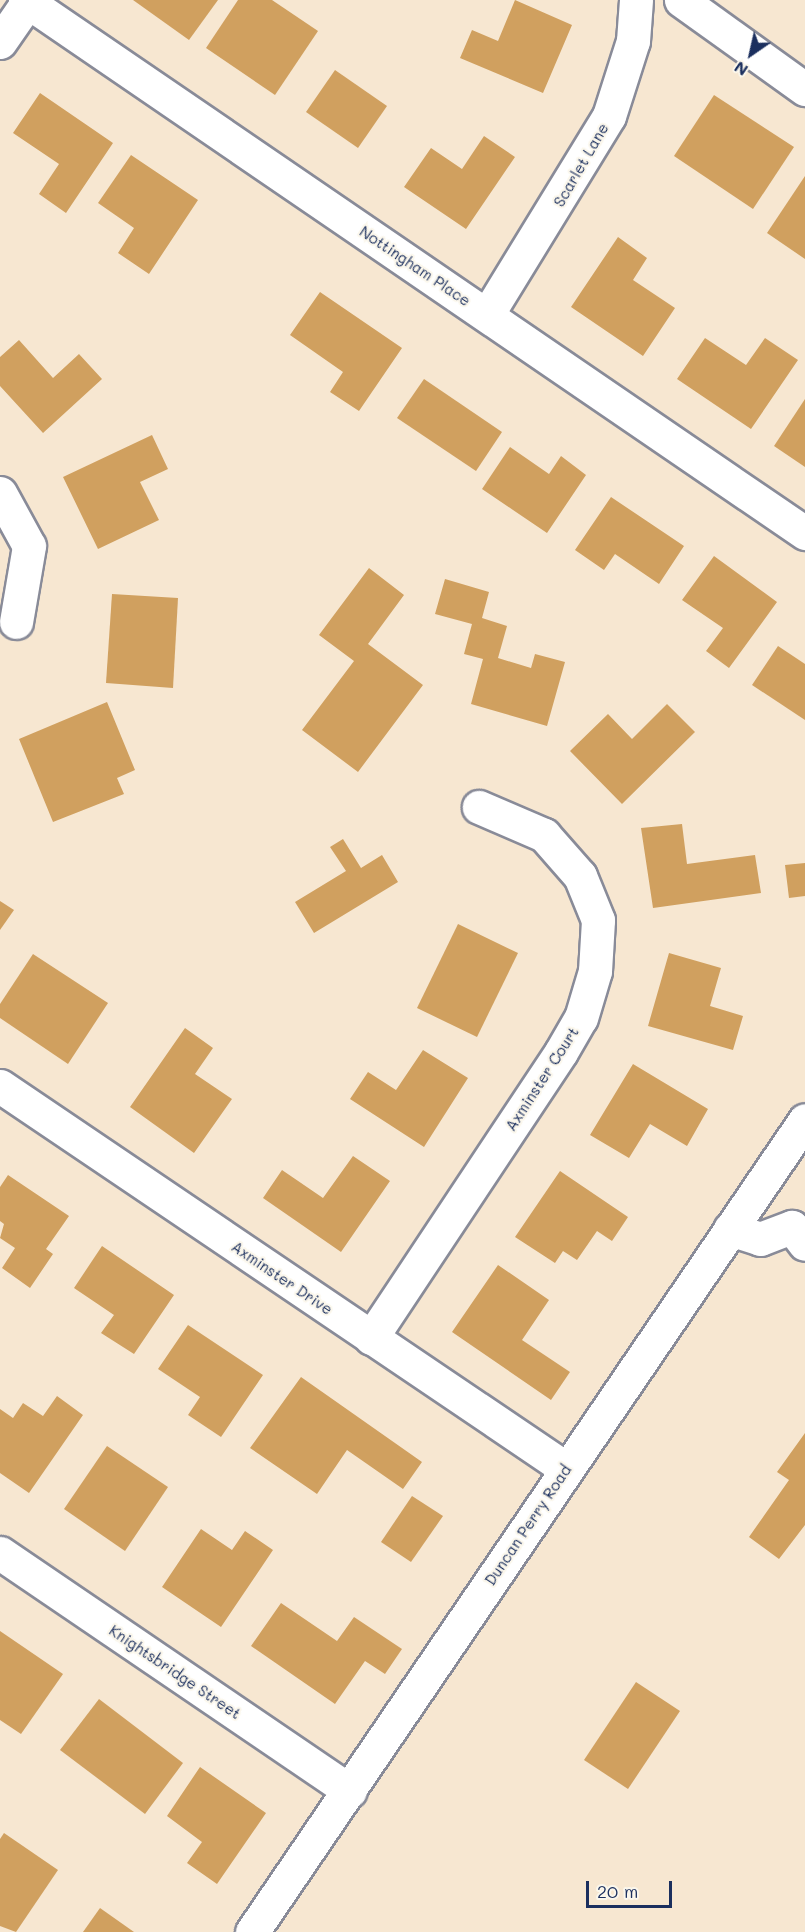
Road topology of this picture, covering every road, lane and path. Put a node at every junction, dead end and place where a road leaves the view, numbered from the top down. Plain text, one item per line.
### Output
1 (636, 0) edge
2 (681, 0) edge
3 (27, 1) edge
4 (0, 42) edge
5 (805, 89) edge
6 (487, 315) junction
7 (0, 494) edge
8 (805, 533) edge
9 (16, 622) dead end
10 (479, 807) dead end
11 (0, 1086) edge
12 (805, 1121) edge
13 (750, 1200) junction
14 (730, 1229) junction
15 (801, 1234) edge
16 (371, 1338) junction
17 (565, 1468) junction
18 (0, 1553) edge
19 (350, 1791) junction
20 (252, 1932) edge

1 - 6 street, Scarlet Lane
2 - 5 street
3 - 4 street
3 - 6 street, Nottingham Place
6 - 8 street, Nottingham Place
7 - 9 street
10 - 16 street, Axminster Court
11 - 16 street, Axminster Drive
12 - 13 street, Duncan Perry Road
13 - 14 street, Duncan Perry Road
13 - 15 street
14 - 15 street
14 - 17 street, Duncan Perry Road
16 - 17 street, Axminster Drive
17 - 19 street, Duncan Perry Road
18 - 19 street, Knightsbridge Street
19 - 20 street, Duncan Perry Road

